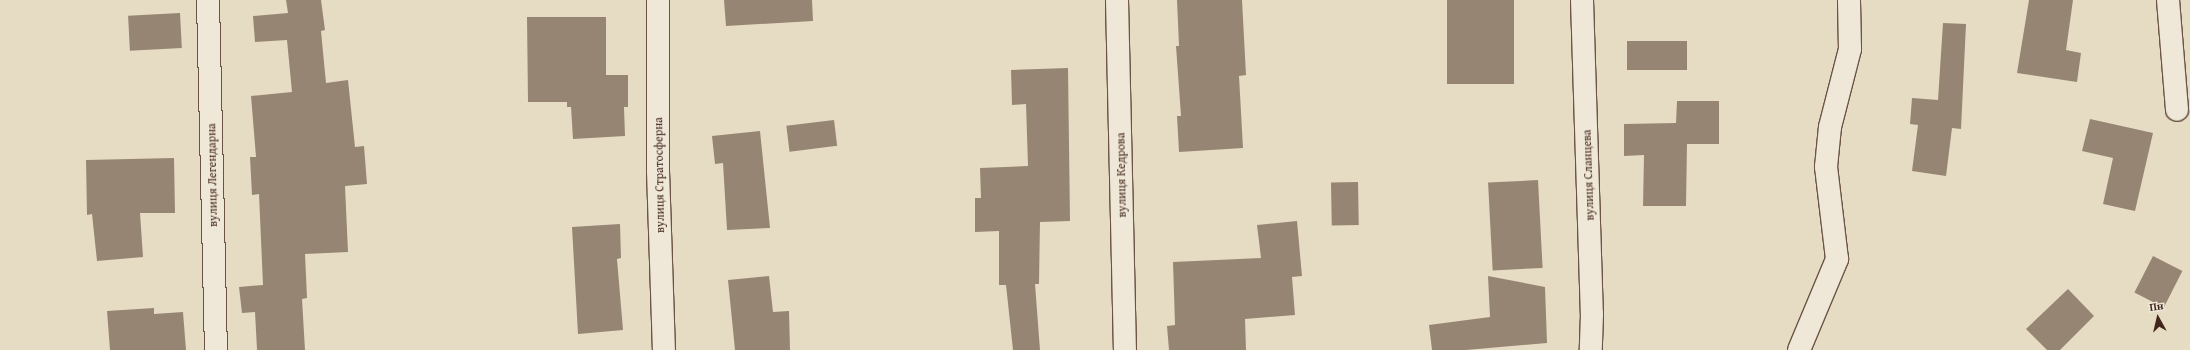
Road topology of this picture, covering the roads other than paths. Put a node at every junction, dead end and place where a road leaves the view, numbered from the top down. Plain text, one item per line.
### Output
1 (208, 0) edge
2 (658, 0) edge
3 (1118, 0) edge
4 (1582, 0) edge
5 (1849, 0) edge
6 (2168, 0) edge
7 (2177, 110) dead end
8 (216, 350) edge
9 (664, 350) edge
10 (1126, 350) edge
11 (1591, 350) edge
12 (1799, 350) edge

1 - 8 street, вулиця Легендарна
2 - 9 street, вулиця Стратосферна
3 - 10 street, вулиця Кедрова
4 - 11 street, вулиця Сланцева
5 - 12 street
6 - 7 street

